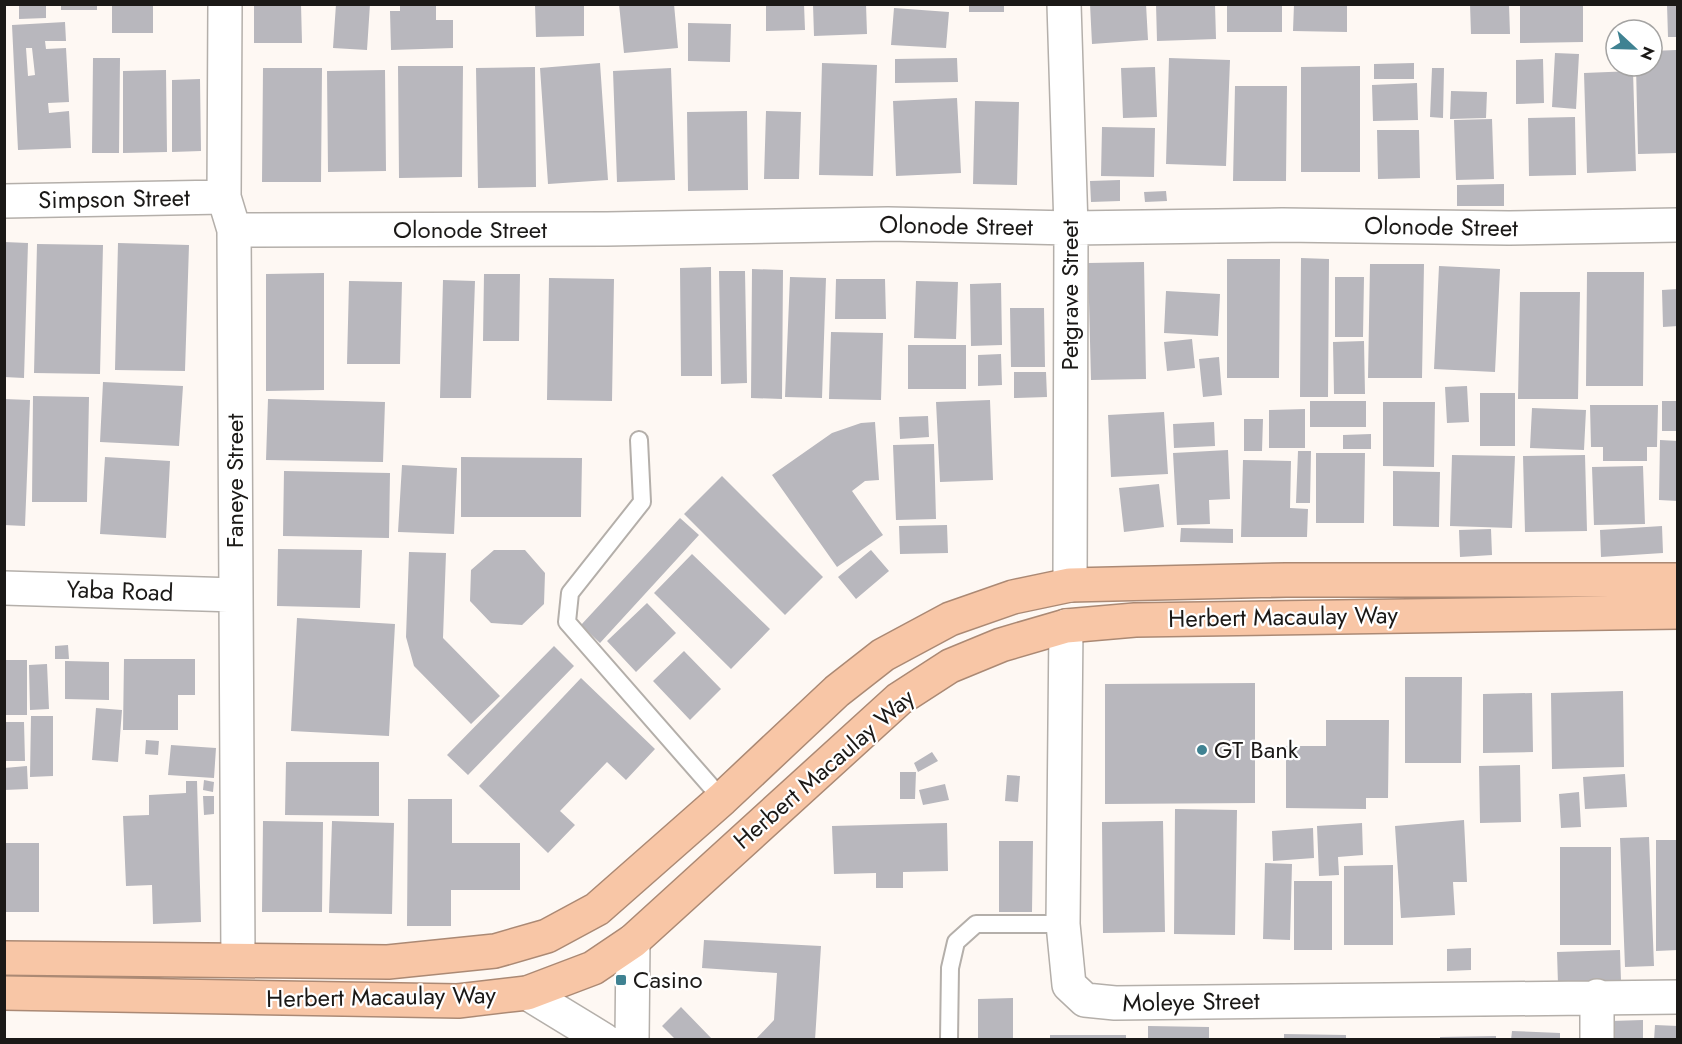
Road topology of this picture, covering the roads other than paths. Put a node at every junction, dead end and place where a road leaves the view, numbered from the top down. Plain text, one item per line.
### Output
1 (225, 4) edge
2 (1064, 4) edge
3 (224, 197) junction
4 (4, 201) edge
5 (1677, 225) edge
6 (1071, 228) junction
7 (234, 230) junction
8 (639, 440) dead end
9 (1677, 580) edge
10 (1070, 585) junction
11 (4, 588) edge
12 (236, 595) junction
13 (1677, 612) edge
14 (1066, 626) junction
15 (722, 799) junction
16 (1063, 924) junction
17 (633, 941) junction
18 (4, 958) edge
19 (238, 959) junction
20 (4, 993) edge
21 (527, 993) junction
22 (1597, 996) junction
23 (1677, 997) edge
24 (604, 1040) edge
25 (632, 1040) edge
26 (948, 1040) edge
27 (1597, 1040) edge

1 - 3 street, Faneye Street
2 - 6 street, Petgrave Street
3 - 4 street, Simpson Street
3 - 7 street, Faneye Street
5 - 6 street, Olonode Street
6 - 7 street, Olonode Street
6 - 10 street, Petgrave Street
7 - 12 street, Faneye Street
8 - 15 lane
9 - 10 highway, Herbert Macaulay Way
10 - 15 highway, Herbert Macaulay Way
11 - 12 street, Yaba Road
12 - 19 street, Faneye Street
13 - 14 highway, Herbert Macaulay Way
14 - 16 street, Moleye Street
14 - 17 highway, Herbert Macaulay Way
15 - 19 highway, Herbert Macaulay Way
16 - 22 street, Moleye Street
16 - 26 lane
17 - 21 highway, Herbert Macaulay Way
17 - 25 street
18 - 19 highway, Herbert Macaulay Way
20 - 21 highway, Herbert Macaulay Way
21 - 24 street
22 - 23 street, Moleye Street
22 - 27 street

